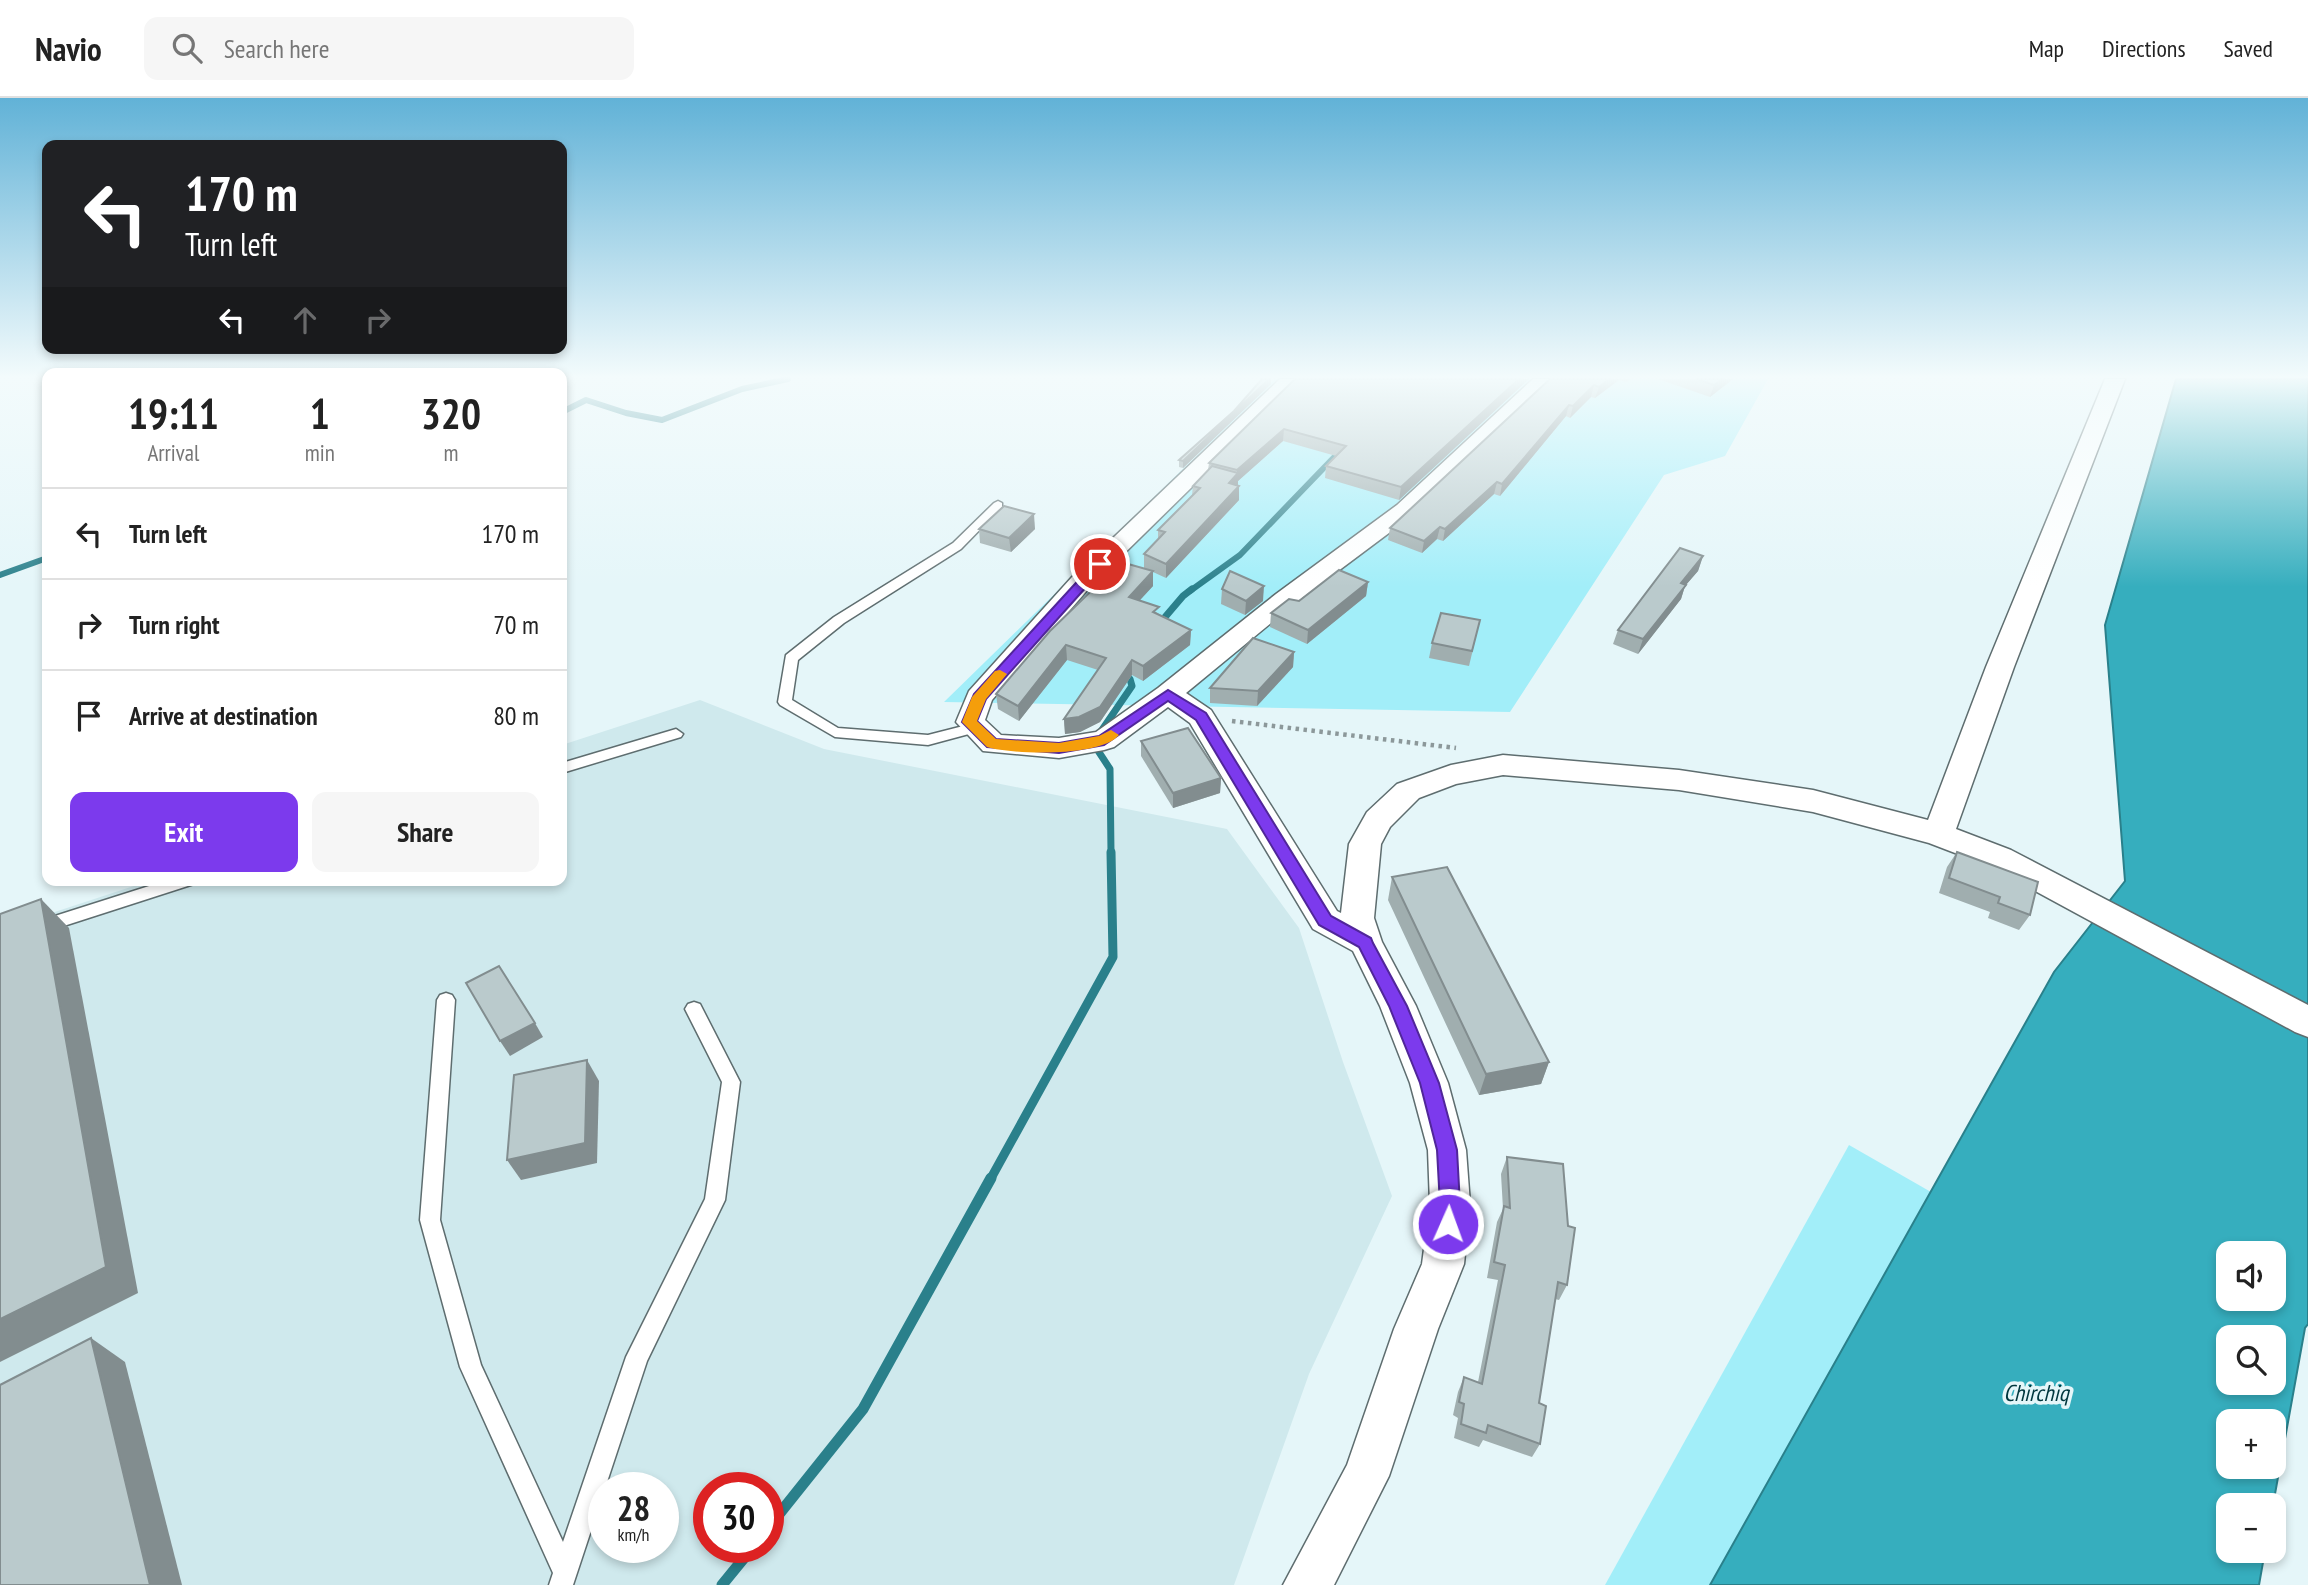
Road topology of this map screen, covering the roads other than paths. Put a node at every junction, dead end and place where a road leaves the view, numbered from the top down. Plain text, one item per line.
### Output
1 (1220, 448) edge
2 (1469, 448) edge
3 (2087, 448) edge
4 (998, 505) dead end
5 (1168, 695) junction
6 (975, 728) junction
7 (676, 734) dead end
8 (567, 767) edge
9 (1938, 834) junction
10 (169, 886) edge
11 (26, 932) edge
12 (1365, 943) junction
13 (446, 1000) dead end
14 (694, 1010) dead end
15 (2308, 1022) edge
16 (562, 1578) edge
17 (1308, 1585) edge

1 - 6 street
2 - 5 street
3 - 9 street
4 - 6 lane
5 - 6 street
5 - 12 street
7 - 8 lane
9 - 12 street
9 - 15 street
10 - 11 lane
12 - 17 street
13 - 16 lane
14 - 16 lane

